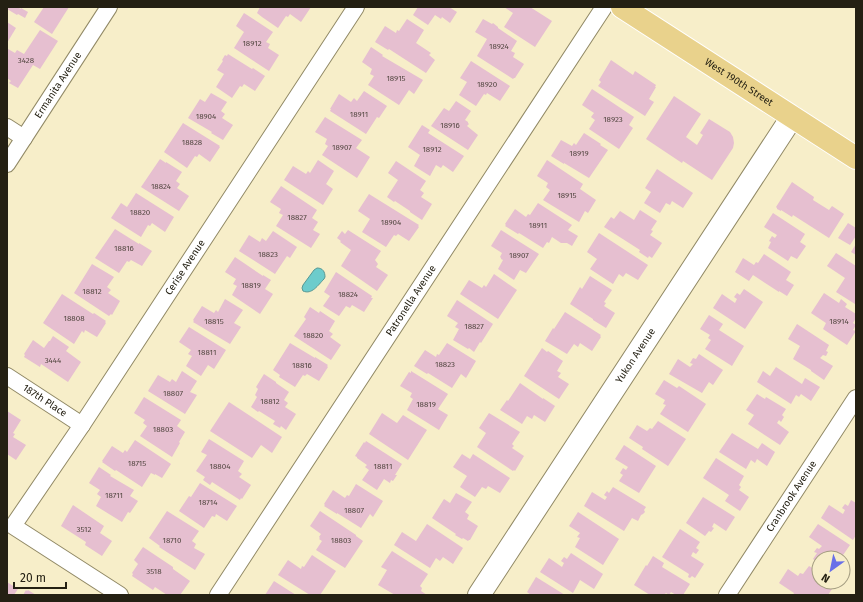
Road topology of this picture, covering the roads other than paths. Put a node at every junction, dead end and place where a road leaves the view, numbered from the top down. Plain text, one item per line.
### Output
1 (109, 7) edge
2 (356, 7) edge
3 (604, 7) edge
4 (622, 7) edge
5 (792, 117) junction
6 (7, 127) edge
7 (24, 138) junction
8 (856, 158) edge
9 (7, 164) edge
10 (7, 376) edge
11 (856, 398) edge
12 (82, 425) junction
13 (120, 595) edge
14 (218, 595) edge
15 (479, 595) edge
16 (727, 595) edge

1 - 7 street, Ermanita Avenue
2 - 12 street, Cerise Avenue
3 - 14 street, Patronella Avenue
4 - 5 main road, West 190th Street
5 - 8 main road, West 190th Street
5 - 15 street, Yukon Avenue
6 - 7 street
7 - 9 street, Ermanita Avenue
10 - 12 street, 187th Place
11 - 16 street, Cranbrook Avenue
12 - 13 street, Cerise Avenue

